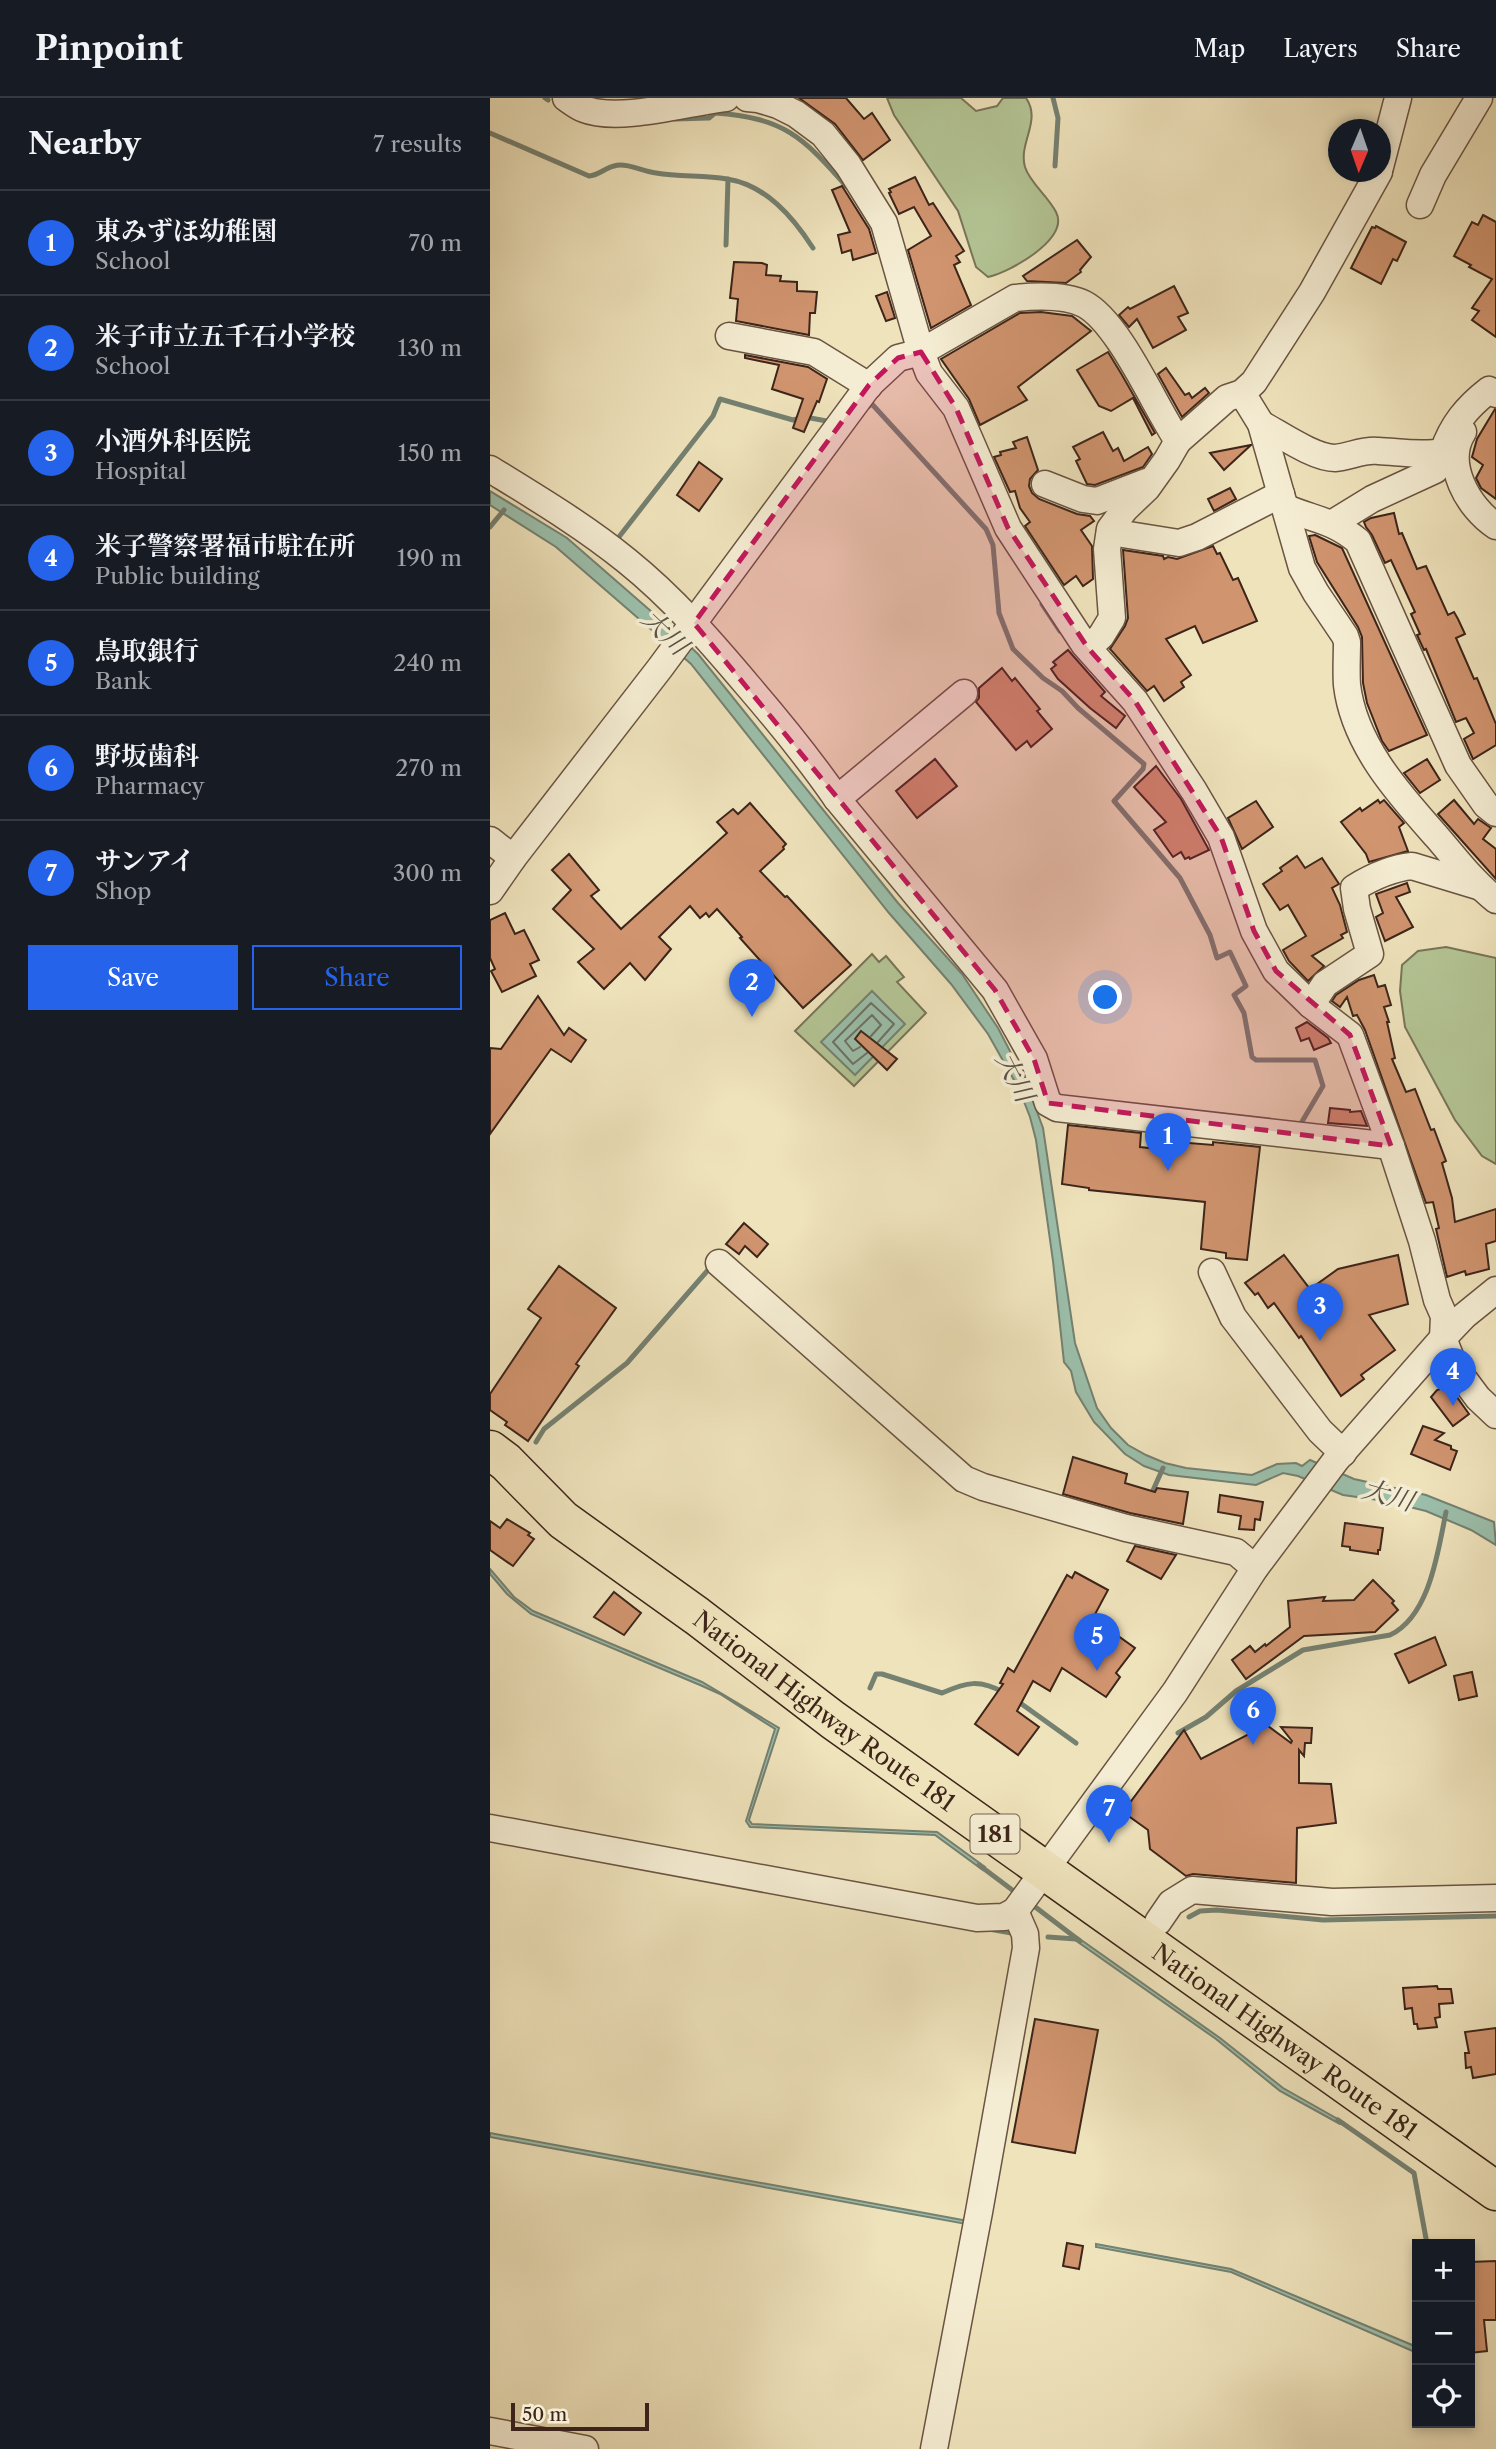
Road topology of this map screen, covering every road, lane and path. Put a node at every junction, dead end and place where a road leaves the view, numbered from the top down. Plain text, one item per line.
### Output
1 (565, 98) edge
2 (726, 98) edge
3 (747, 98) edge
4 (1398, 98) edge
5 (1479, 98) edge
6 (695, 100) edge
7 (655, 104) edge
8 (1391, 126) edge
9 (1373, 182) edge
10 (1420, 205) dead end
11 (729, 336) dead end
12 (921, 352) junction
13 (869, 386) junction
14 (1494, 388) edge
15 (1242, 393) junction
16 (1261, 424) junction
17 (1178, 441) junction
18 (1439, 452) junction
19 (490, 469) edge
20 (1151, 482) junction
21 (1045, 484) dead end
22 (1284, 501) junction
23 (1333, 523) junction
24 (1496, 526) edge
25 (1110, 532) junction
26 (680, 641) junction
27 (1088, 648) junction
28 (964, 693) dead end
29 (837, 799) junction
30 (1496, 813) edge
31 (1432, 831) junction
32 (490, 840) edge
33 (513, 858) junction
34 (1412, 866) junction
35 (490, 891) edge
36 (1487, 893) edge
37 (1311, 1005) junction
38 (1391, 1146) junction
39 (719, 1262) dead end
40 (1212, 1272) dead end
41 (1496, 1290) edge
42 (1443, 1338) junction
43 (1496, 1415) edge
44 (498, 1456) edge
45 (1340, 1457) junction
46 (1255, 1568) junction
47 (490, 1828) edge
48 (1052, 1860) junction
49 (1496, 1898) edge
50 (1016, 1911) junction
51 (1158, 1922) junction
52 (1496, 2162) edge
53 (1496, 2190) edge
54 (490, 2431) edge
55 (585, 2449) edge
56 (934, 2449) edge

1 - 7 street
2 - 6 street
3 - 12 street
4 - 8 street
5 - 10 street
6 - 7 street
9 - 15 street
11 - 13 street
12 - 13 street
12 - 17 street
12 - 27 street
13 - 26 street
14 - 18 street
14 - 24 street
15 - 16 street
15 - 17 street
16 - 18 street
16 - 22 street
17 - 20 street
18 - 23 street
19 - 26 street
20 - 21 street
20 - 25 street
22 - 23 street
22 - 25 street
22 - 31 street
23 - 30 street
25 - 27 street
26 - 29 street
26 - 33 street
27 - 37 street
28 - 29 street
29 - 38 street
31 - 34 street
31 - 36 street
32 - 33 street
33 - 35 street
34 - 36 street
34 - 37 street
37 - 38 street
38 - 42 street
39 - 46 street
40 - 45 street
41 - 42 street
42 - 43 street
42 - 45 street
44 - 48 highway, National Highway Route 181 / 181
45 - 46 street
46 - 48 street
47 - 50 street
48 - 50 street
48 - 51 highway, National Highway Route 181 / 181
48 - 53 highway, National Highway Route 181 / 181
49 - 51 street
50 - 56 street
51 - 52 highway, National Highway Route 181 / 181
54 - 55 street

